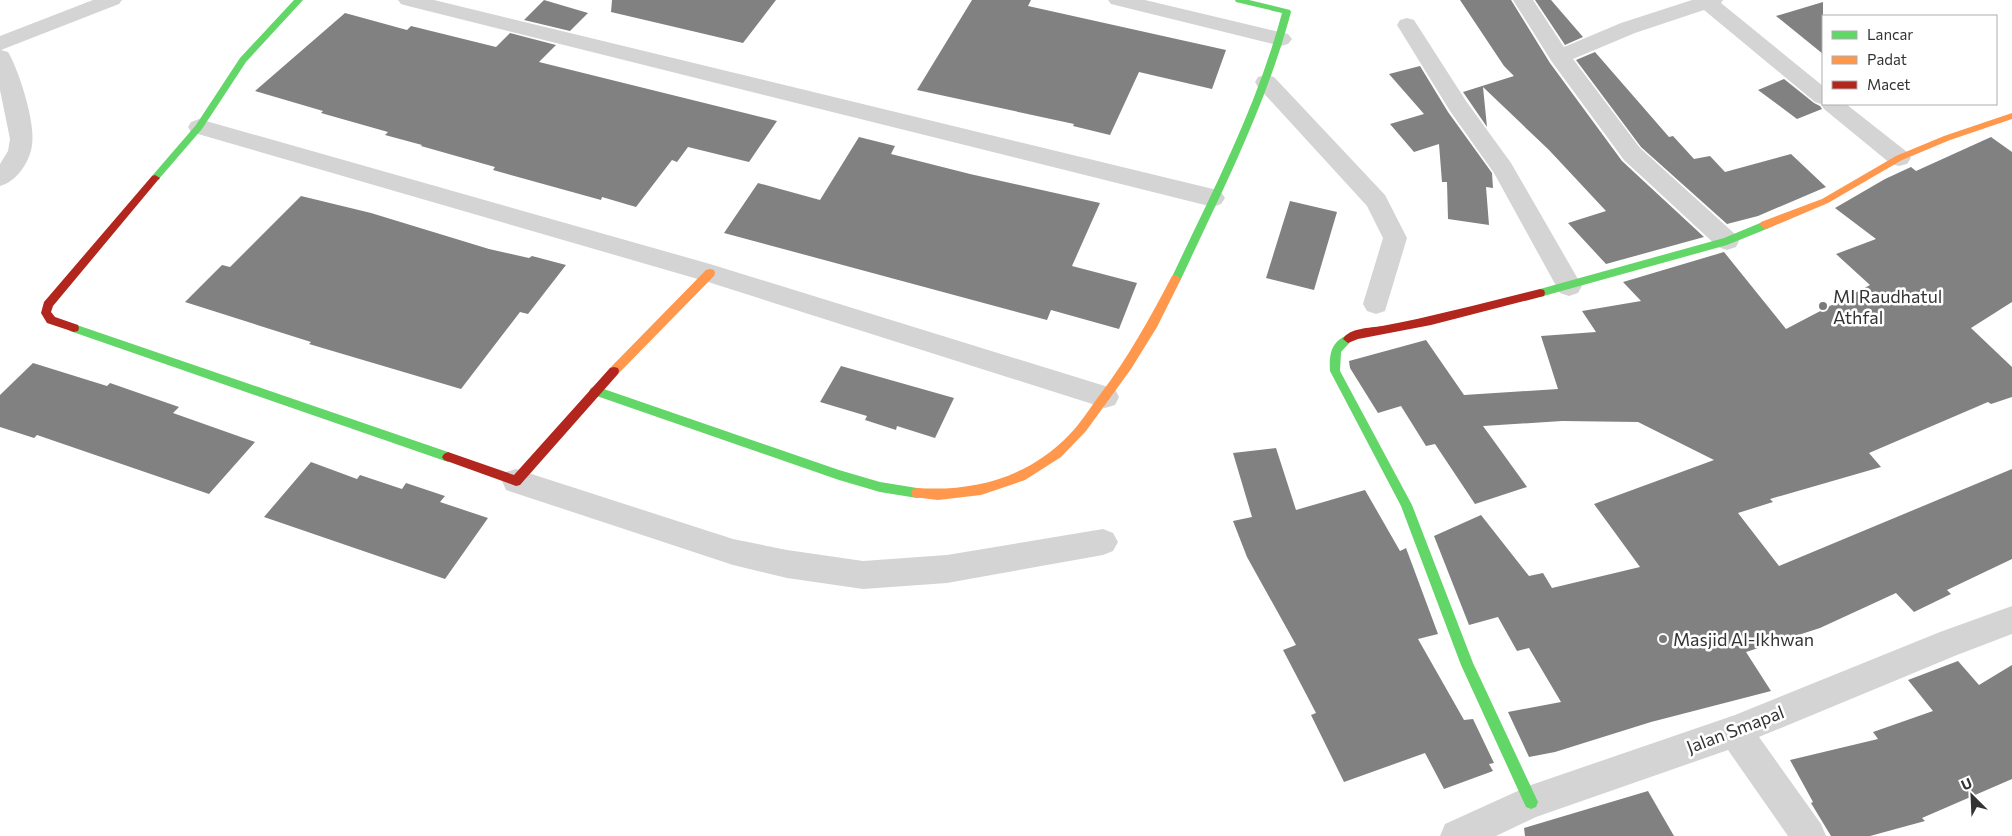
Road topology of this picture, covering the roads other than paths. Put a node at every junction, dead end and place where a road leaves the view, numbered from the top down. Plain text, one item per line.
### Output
1 (112, 0) edge
2 (299, 0) edge
3 (408, 0) edge
4 (1118, 0) edge
5 (1239, 0) edge
6 (1523, 0) edge
7 (1710, 1) edge
8 (1407, 25) dead end
9 (1281, 39) junction
10 (0, 44) edge
11 (0, 57) edge
12 (1560, 57) junction
13 (1266, 82) junction
14 (1822, 96) edge
15 (1833, 105) edge
16 (2012, 116) edge
17 (199, 128) junction
18 (1899, 158) junction
19 (0, 178) edge
20 (1213, 198) junction
21 (1727, 241) junction
22 (710, 273) junction
23 (1569, 286) junction
24 (1376, 304) dead end
25 (595, 391) junction
26 (1105, 397) junction
27 (516, 481) junction
28 (1103, 542) dead end
29 (2012, 620) edge
30 (1735, 731) junction
31 (1531, 802) junction
32 (1456, 836) edge
33 (1809, 836) edge

1 - 10 street
2 - 17 street
3 - 20 street
4 - 9 street
5 - 9 street
6 - 12 street
7 - 12 street
7 - 14 street
8 - 23 street
9 - 13 street
11 - 19 street
12 - 21 street
13 - 20 street
13 - 24 street
15 - 18 street
16 - 18 street
17 - 22 street
17 - 27 street
18 - 21 street
20 - 26 street
21 - 23 street
22 - 25 street
22 - 26 street
23 - 31 street
25 - 26 street
25 - 27 street
27 - 28 street
29 - 30 street, Jalan Smapal
30 - 31 street, Jalan Smapal
30 - 33 street
31 - 32 street, Jalan Smapal

